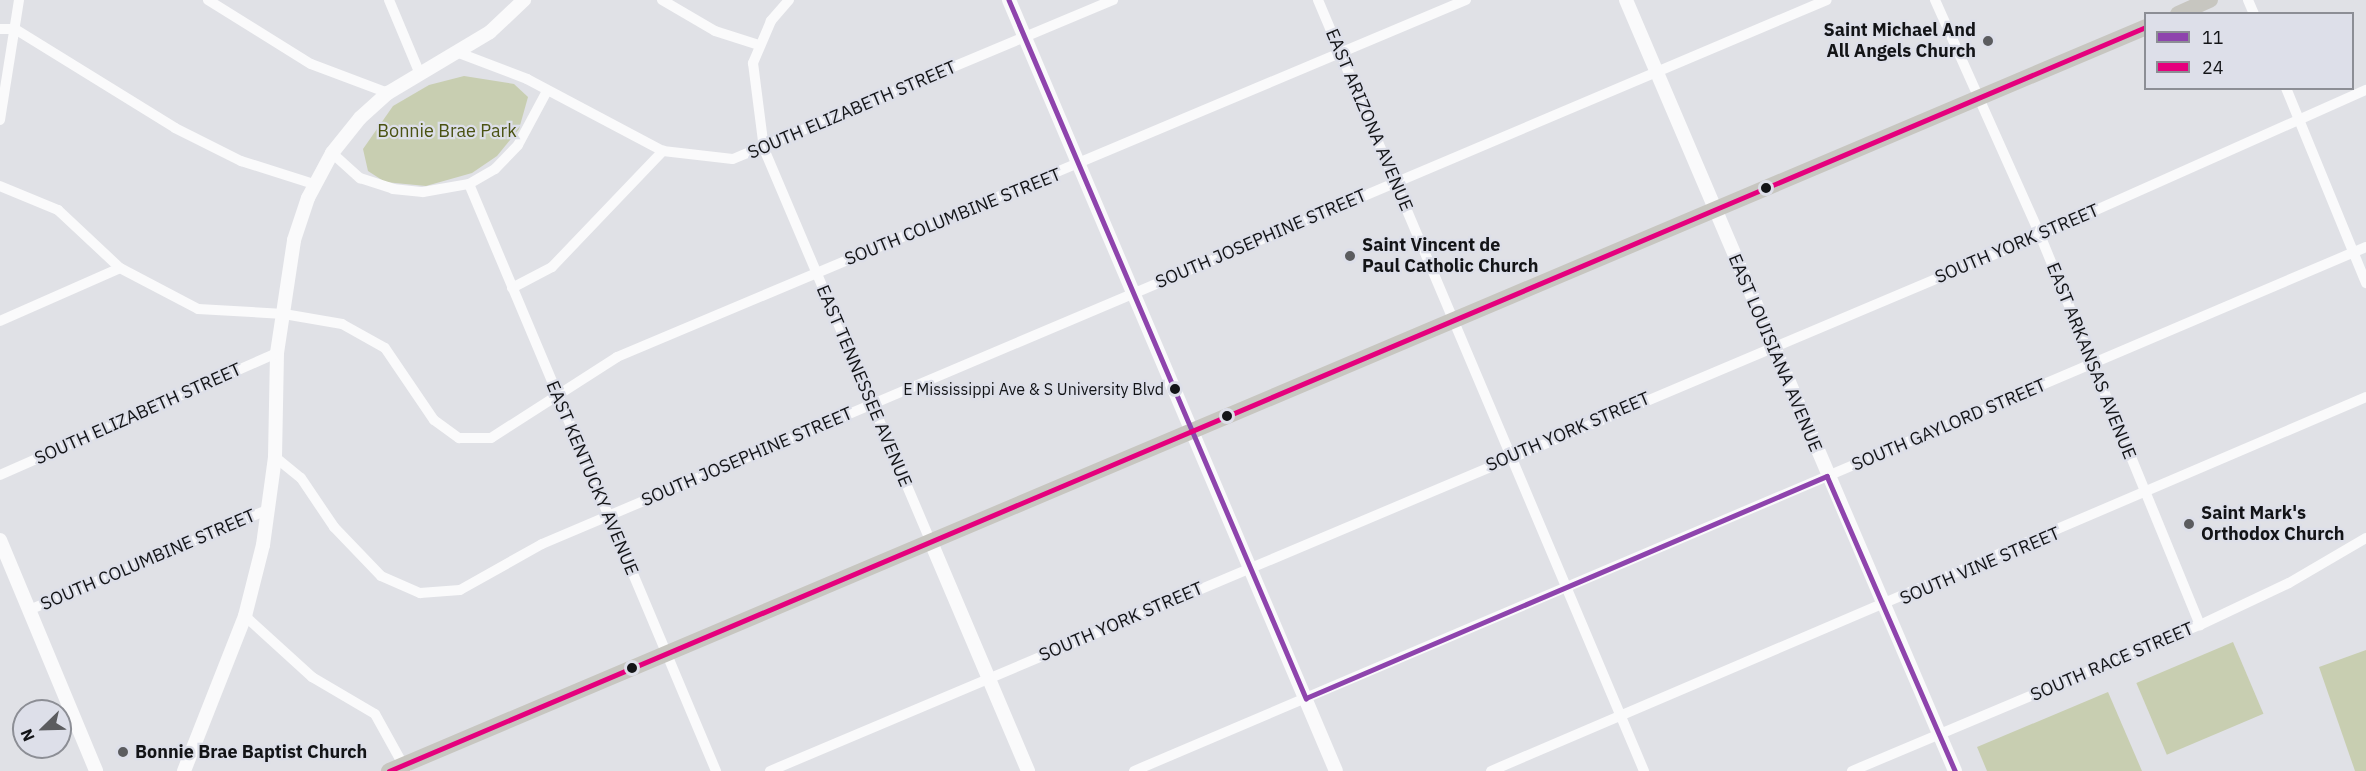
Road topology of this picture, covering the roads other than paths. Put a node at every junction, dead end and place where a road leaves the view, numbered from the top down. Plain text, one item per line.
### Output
1 (19, 0) edge
2 (208, 0) edge
3 (389, 0) edge
4 (524, 0) edge
5 (662, 0) edge
6 (789, 0) edge
7 (1009, 0) edge
8 (1113, 0) edge
9 (1318, 0) edge
10 (1467, 0) edge
11 (1626, 0) edge
12 (1827, 0) edge
13 (1935, 0) edge
14 (2210, 0) edge
15 (2183, 12) edge
16 (2144, 27) edge
17 (0, 29) edge
18 (15, 29) junction
19 (1025, 38) junction
20 (759, 45) junction
21 (459, 52) junction
22 (1341, 53) junction
23 (1656, 71) junction
24 (420, 74) junction
25 (2287, 90) edge
26 (2366, 90) edge
27 (547, 91) junction
28 (388, 93) junction
29 (1978, 98) junction
30 (0, 120) edge
31 (2300, 122) junction
32 (764, 149) junction
33 (663, 151) junction
34 (332, 153) junction
35 (1079, 165) junction
36 (1395, 183) junction
37 (314, 184) junction
38 (469, 184) junction
39 (0, 186) edge
40 (1715, 209) junction
41 (2040, 235) junction
42 (2366, 247) edge
43 (2354, 255) junction
44 (120, 268) junction
45 (816, 274) junction
46 (2366, 283) edge
47 (512, 288) junction
48 (1133, 293) junction
49 (284, 314) junction
50 (1453, 319) junction
51 (0, 321) edge
52 (1772, 347) junction
53 (277, 353) junction
54 (2093, 365) junction
55 (556, 395) junction
56 (2366, 397) edge
57 (872, 404) junction
58 (1191, 429) junction
59 (1511, 456) junction
60 (275, 457) junction
61 (0, 475) edge
62 (1827, 476) junction
63 (2146, 494) junction
64 (267, 510) junction
65 (608, 516) junction
66 (2366, 538) edge
67 (0, 540) edge
68 (930, 540) junction
69 (1250, 568) junction
70 (1566, 586) junction
71 (1882, 608) junction
72 (29, 610) junction
73 (246, 616) junction
74 (2200, 625) junction
75 (666, 652) junction
76 (989, 678) junction
77 (1306, 698) junction
78 (1621, 717) junction
79 (1938, 735) junction
80 (400, 769) edge
81 (96, 771) edge
82 (184, 771) edge
83 (716, 771) edge
84 (770, 771) edge
85 (1029, 771) edge
86 (1134, 771) edge
87 (1336, 771) edge
88 (1491, 771) edge
89 (1644, 771) edge
90 (1851, 771) edge
91 (1955, 771) edge

1 - 18 street
2 - 28 street
3 - 24 street
4 - 21 street
5 - 20 street
6 - 20 street, EAST TENNESSEE AVENUE
7 - 19 street
8 - 19 street, SOUTH ELIZABETH STREET
9 - 22 street, EAST ARIZONA AVENUE
10 - 22 street, SOUTH COLUMBINE STREET
11 - 23 street, EAST LOUISIANA AVENUE
12 - 23 street, SOUTH JOSEPHINE STREET
13 - 29 street, EAST ARKANSAS AVENUE
14 - 15 main road
16 - 29 main road
17 - 18 street
18 - 30 street
18 - 37 street
19 - 32 street, SOUTH ELIZABETH STREET
19 - 35 street
20 - 32 street, EAST TENNESSEE AVENUE
21 - 24 street
21 - 27 street, SOUTH ELIZABETH STREET
22 - 35 street, SOUTH COLUMBINE STREET
22 - 36 street, EAST ARIZONA AVENUE
23 - 36 street, SOUTH JOSEPHINE STREET
23 - 40 street, EAST LOUISIANA AVENUE
24 - 28 street
25 - 31 street
26 - 31 street, SOUTH YORK STREET
27 - 33 street, SOUTH ELIZABETH STREET
27 - 38 street
28 - 34 street
29 - 40 main road
29 - 41 street, EAST ARKANSAS AVENUE
31 - 41 street, SOUTH YORK STREET
31 - 43 street
32 - 33 street, SOUTH ELIZABETH STREET
32 - 45 street, EAST TENNESSEE AVENUE
33 - 47 street
34 - 37 street
34 - 38 street
35 - 45 street, SOUTH COLUMBINE STREET
35 - 48 street
36 - 48 street, SOUTH JOSEPHINE STREET
36 - 50 street, EAST ARIZONA AVENUE
37 - 49 street
38 - 47 street, EAST KENTUCKY AVENUE
39 - 44 street, SOUTH COLUMBINE STREET
40 - 50 main road
40 - 52 street, EAST LOUISIANA AVENUE
41 - 52 street, SOUTH YORK STREET
41 - 54 street, EAST ARKANSAS AVENUE
42 - 43 street, SOUTH GAYLORD STREET
43 - 46 street
43 - 54 street, SOUTH GAYLORD STREET
44 - 49 street, SOUTH COLUMBINE STREET
44 - 51 street
45 - 55 street, SOUTH COLUMBINE STREET
45 - 57 street, EAST TENNESSEE AVENUE
47 - 55 street, EAST KENTUCKY AVENUE
48 - 57 street, SOUTH JOSEPHINE STREET
48 - 58 street
49 - 53 street
49 - 55 street, SOUTH COLUMBINE STREET
50 - 58 main road
50 - 59 street, EAST ARIZONA AVENUE
52 - 59 street, SOUTH YORK STREET
52 - 62 street, EAST LOUISIANA AVENUE
53 - 60 street
53 - 61 street, SOUTH ELIZABETH STREET
54 - 62 street, SOUTH GAYLORD STREET
54 - 63 street, EAST ARKANSAS AVENUE
55 - 65 street, EAST KENTUCKY AVENUE
56 - 63 street, SOUTH VINE STREET
57 - 65 street, SOUTH JOSEPHINE STREET
57 - 68 street, EAST TENNESSEE AVENUE
58 - 68 main road
58 - 69 street
59 - 69 street, SOUTH YORK STREET
59 - 70 street, EAST ARIZONA AVENUE
60 - 64 street
60 - 65 street, SOUTH JOSEPHINE STREET
62 - 70 street, SOUTH GAYLORD STREET
62 - 71 street, EAST LOUISIANA AVENUE
63 - 71 street, SOUTH VINE STREET
63 - 74 street, EAST ARKANSAS AVENUE
64 - 72 street, SOUTH COLUMBINE STREET
64 - 73 street
65 - 75 street, EAST KENTUCKY AVENUE
66 - 74 street, SOUTH RACE STREET
67 - 72 street
68 - 75 main road
68 - 76 street, EAST TENNESSEE AVENUE
69 - 76 street, SOUTH YORK STREET
69 - 77 street
70 - 77 street, SOUTH GAYLORD STREET
70 - 78 street, EAST ARIZONA AVENUE
71 - 78 street, SOUTH VINE STREET
71 - 79 street, EAST LOUISIANA AVENUE
72 - 81 street
73 - 80 street
73 - 82 street
74 - 79 street, SOUTH RACE STREET
75 - 80 main road
75 - 83 street, EAST KENTUCKY AVENUE
76 - 84 street, SOUTH YORK STREET
76 - 85 street, EAST TENNESSEE AVENUE
77 - 86 street, SOUTH GAYLORD STREET
77 - 87 street
78 - 88 street, SOUTH VINE STREET
78 - 89 street, EAST ARIZONA AVENUE
79 - 90 street, SOUTH RACE STREET
79 - 91 street, EAST LOUISIANA AVENUE

